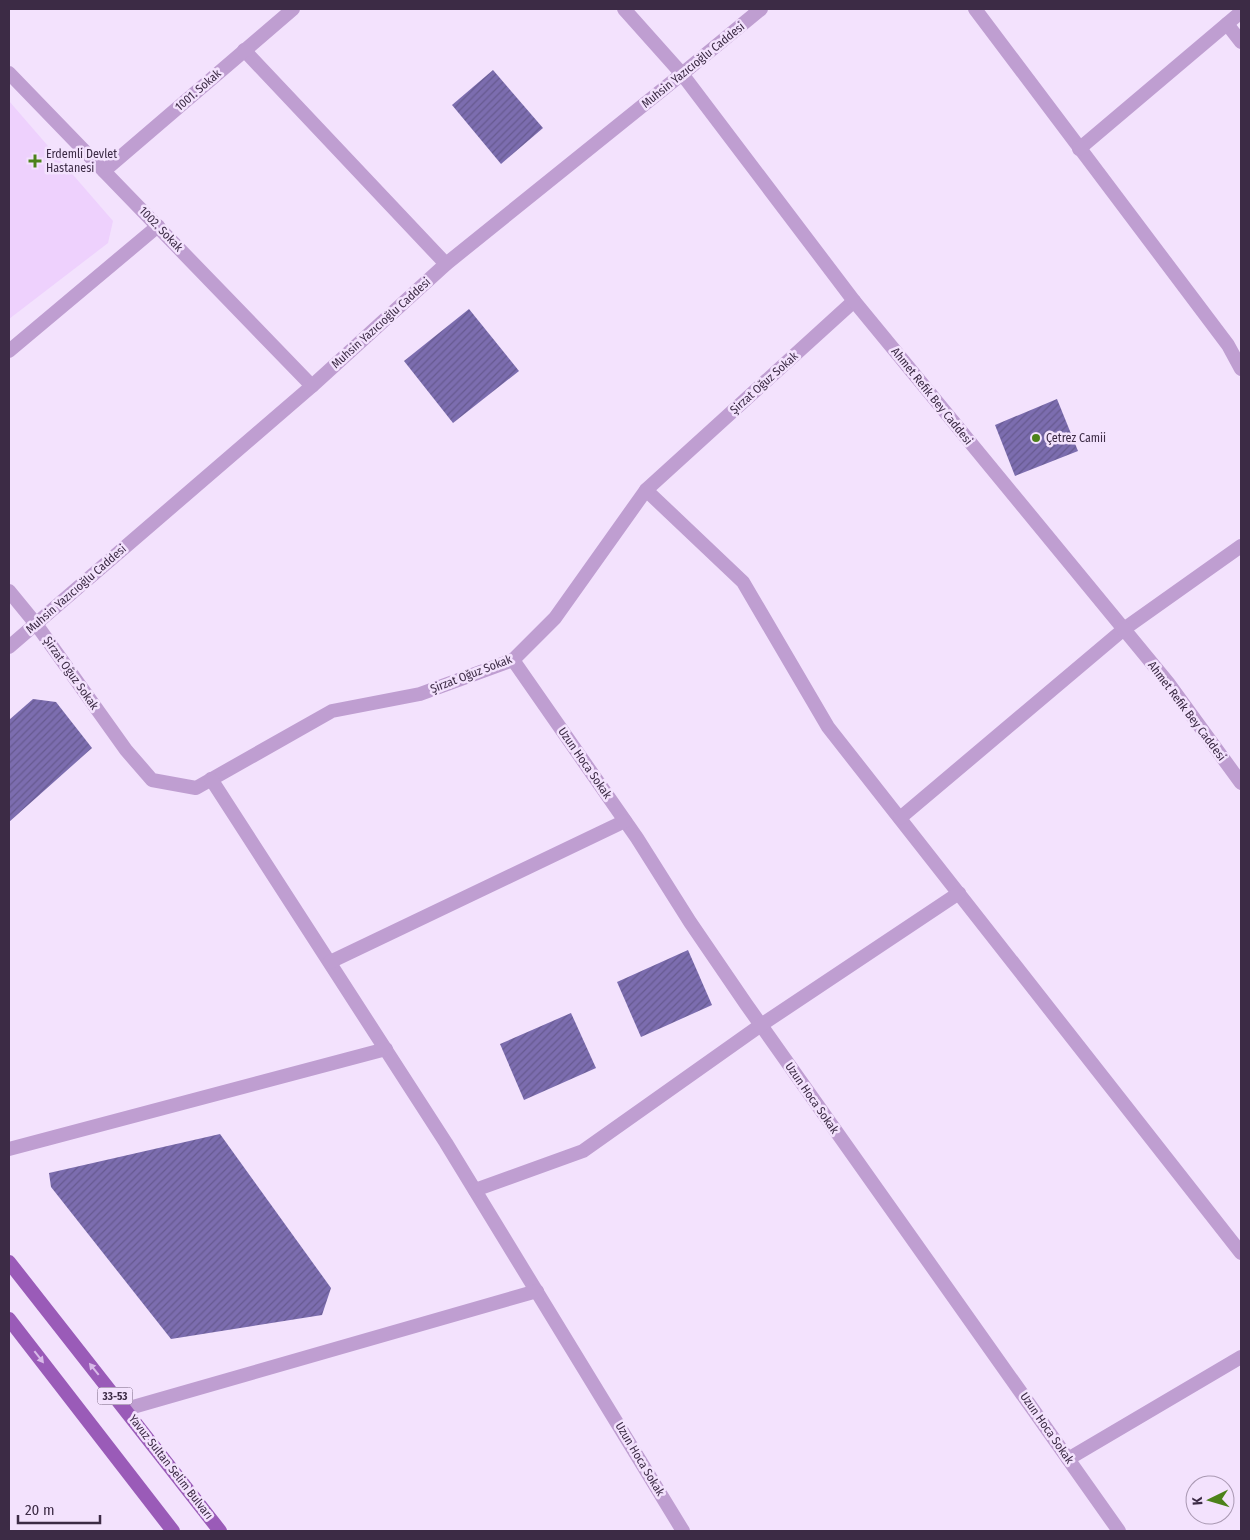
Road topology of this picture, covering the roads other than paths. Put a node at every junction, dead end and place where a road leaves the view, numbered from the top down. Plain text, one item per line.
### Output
1 (293, 9) edge
2 (624, 9) edge
3 (761, 9) edge
4 (975, 9) edge
5 (1241, 12) edge
6 (1227, 24) junction
7 (1241, 42) edge
8 (244, 50) junction
9 (9, 73) edge
10 (682, 74) junction
11 (1079, 149) junction
12 (104, 172) junction
13 (158, 226) junction
14 (446, 264) junction
15 (854, 301) junction
16 (9, 351) edge
17 (1241, 369) edge
18 (312, 386) junction
19 (646, 490) junction
20 (1241, 546) edge
21 (9, 591) edge
22 (36, 624) junction
23 (1124, 629) junction
24 (9, 647) edge
25 (513, 660) junction
26 (211, 779) junction
27 (1241, 783) edge
28 (900, 818) junction
29 (625, 820) junction
30 (959, 894) junction
31 (330, 962) junction
32 (761, 1025) junction
33 (386, 1049) junction
34 (9, 1149) edge
35 (475, 1190) junction
36 (1241, 1253) edge
37 (9, 1262) edge
38 (537, 1291) junction
39 (9, 1319) edge
40 (1241, 1357) edge
41 (126, 1410) junction
42 (1068, 1459) junction
43 (173, 1531) edge
44 (220, 1531) edge
45 (683, 1531) edge
46 (1119, 1531) edge

1 - 8 street, 1001. Sokak
2 - 10 street, Ahmet Refik Bey Caddesi
3 - 10 street, Muhsin Yazıcıoğlu Caddesi
4 - 11 street
5 - 6 street
6 - 7 street
6 - 11 street
8 - 12 street, 1001. Sokak
8 - 14 street
9 - 12 street, 1002. Sokak
10 - 14 street, Muhsin Yazıcıoğlu Caddesi
10 - 15 street, Ahmet Refik Bey Caddesi
11 - 17 street
12 - 13 street, 1002. Sokak
13 - 16 street
13 - 18 street, 1002. Sokak
14 - 18 street, Muhsin Yazıcıoğlu Caddesi
15 - 19 street, Şirzat Oğuz Sokak
15 - 23 street, Ahmet Refik Bey Caddesi
18 - 22 street, Muhsin Yazıcıoğlu Caddesi
19 - 25 street, Şirzat Oğuz Sokak
19 - 28 street
20 - 23 street
21 - 22 street, Şirzat Oğuz Sokak
22 - 24 street, Muhsin Yazıcıoğlu Caddesi
22 - 26 street, Şirzat Oğuz Sokak
23 - 27 street, Ahmet Refik Bey Caddesi
23 - 28 street
25 - 26 street, Şirzat Oğuz Sokak
25 - 29 street, Uzun Hoca Sokak
26 - 31 street, Uzun Hoca Sokak
28 - 30 street
29 - 31 street
29 - 32 street, Uzun Hoca Sokak
30 - 32 street
30 - 36 street
31 - 33 street, Uzun Hoca Sokak
32 - 35 street
32 - 42 street, Uzun Hoca Sokak
33 - 34 street
33 - 35 street, Uzun Hoca Sokak
35 - 38 street, Uzun Hoca Sokak
41 -> 37 main road, Yavuz Sultan Selim Bulvarı / 33-53
38 - 41 street
38 - 45 street, Uzun Hoca Sokak
39 -> 43 main road, 33-53
40 - 42 street
41 - 44 main road, Yavuz Sultan Selim Bulvarı / 33-53
42 - 46 street, Uzun Hoca Sokak

